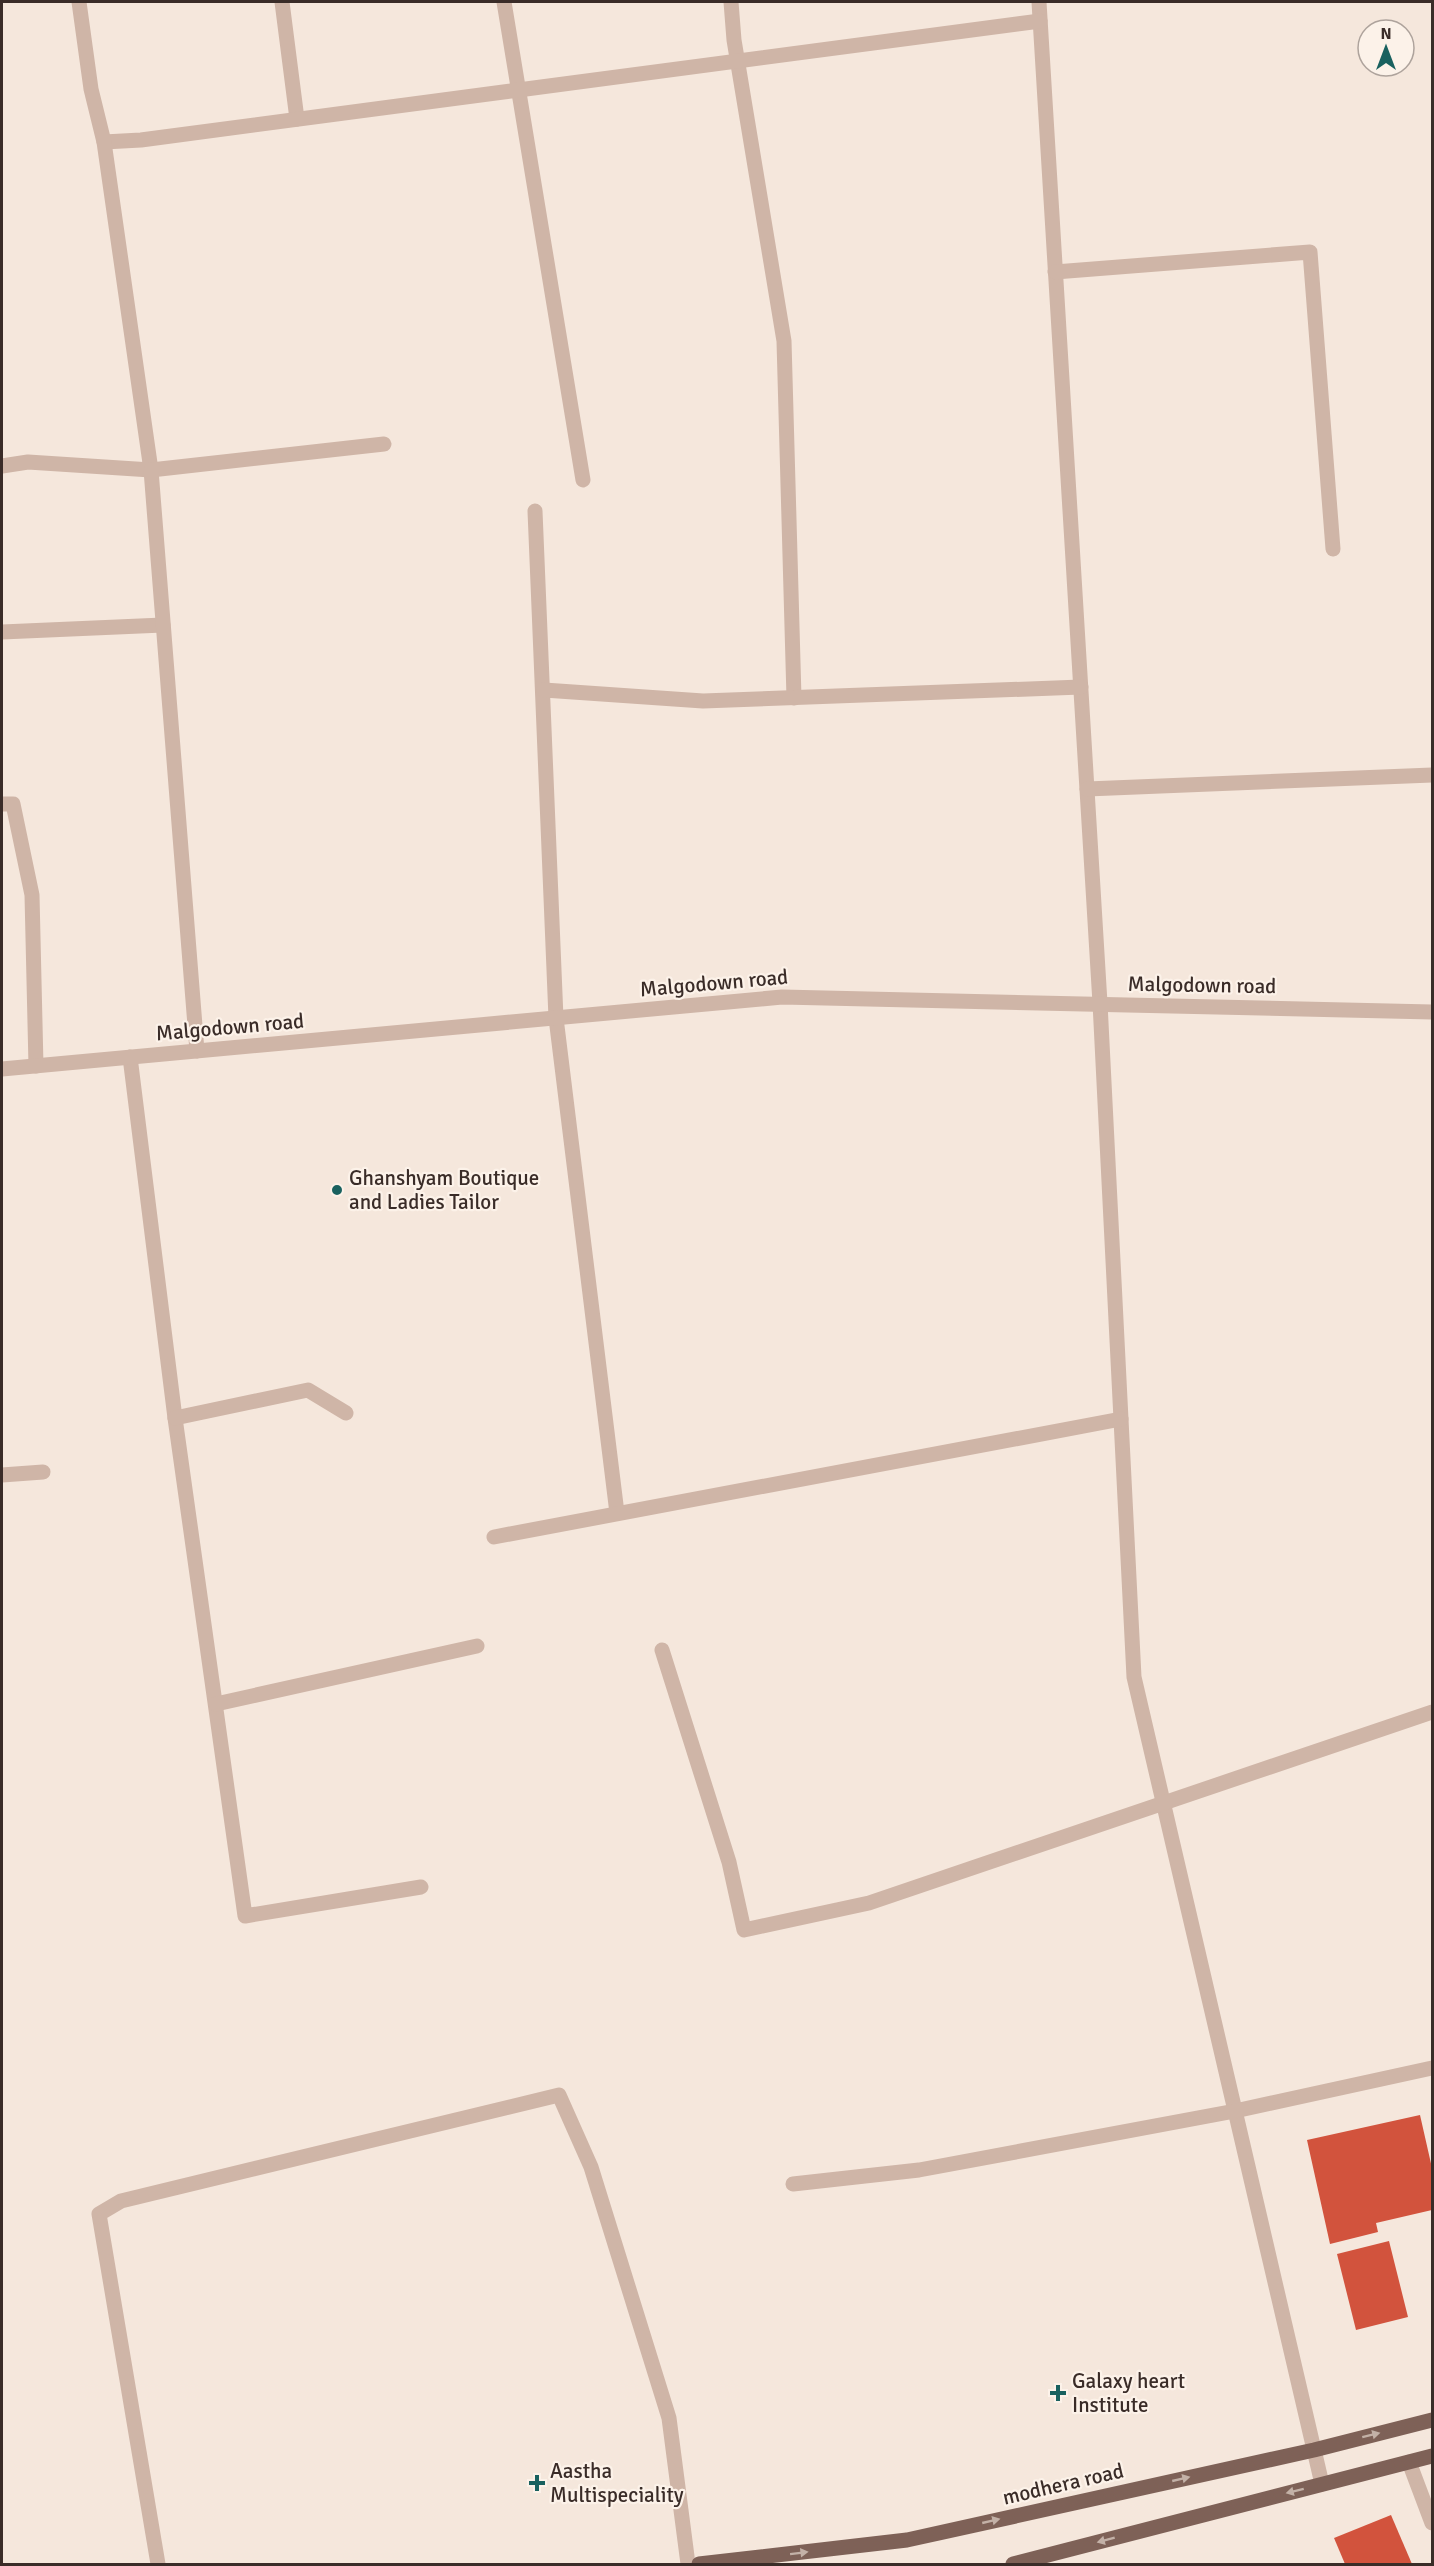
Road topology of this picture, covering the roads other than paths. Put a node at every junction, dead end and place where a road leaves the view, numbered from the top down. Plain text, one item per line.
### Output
1 (79, 2) edge
2 (282, 2) edge
3 (504, 2) edge
4 (731, 2) edge
5 (1039, 2) edge
6 (1040, 21) junction
7 (738, 61) junction
8 (519, 90) junction
9 (297, 120) junction
10 (104, 142) junction
11 (1055, 272) junction
12 (384, 444) dead end
13 (2, 466) edge
14 (151, 470) junction
15 (583, 480) dead end
16 (535, 512) dead end
17 (1333, 549) dead end
18 (163, 625) junction
19 (2, 632) edge
20 (1081, 687) junction
21 (544, 690) junction
22 (794, 698) junction
23 (1432, 775) edge
24 (1087, 789) junction
25 (2, 804) edge
26 (1100, 1003) junction
27 (1432, 1012) edge
28 (556, 1018) junction
29 (197, 1051) junction
30 (130, 1057) junction
31 (36, 1066) junction
32 (2, 1069) edge
33 (346, 1413) dead end
34 (175, 1418) junction
35 (1121, 1419) junction
36 (43, 1472) dead end
37 (2, 1475) edge
38 (617, 1513) junction
39 (494, 1537) dead end
40 (477, 1646) dead end
41 (662, 1650) dead end
42 (216, 1704) junction
43 (1432, 1712) edge
44 (1163, 1803) junction
45 (421, 1887) dead end
46 (1432, 2068) edge
47 (1235, 2111) junction
48 (793, 2184) dead end
49 (1432, 2420) edge
50 (1314, 2450) junction
51 (1432, 2456) edge
52 (1409, 2462) junction
53 (1322, 2484) junction
54 (1432, 2523) edge
55 (158, 2565) edge
56 (688, 2565) edge
57 (699, 2565) edge
58 (1013, 2565) edge

1 - 10 street
2 - 9 street
3 - 8 street
4 - 7 street
5 - 6 street
6 - 7 street
6 - 11 street
7 - 8 street
7 - 22 street
8 - 9 street
8 - 15 street
9 - 10 street
10 - 14 street
11 - 17 street
11 - 20 street
12 - 14 street
13 - 14 street
14 - 18 street
16 - 21 street
18 - 19 street
18 - 29 street
20 - 22 street
20 - 24 street
21 - 22 street
21 - 28 street
23 - 24 street
24 - 26 street
25 - 31 street
26 - 27 street, Malgodown road
26 - 28 street, Malgodown road
26 - 35 street
28 - 29 street, Malgodown road
28 - 38 street
29 - 30 street, Malgodown road
30 - 31 street, Malgodown road
30 - 34 street
31 - 32 street, Malgodown road
33 - 34 street
34 - 42 street
35 - 38 street
35 - 44 street
36 - 37 street
38 - 39 street
40 - 42 street
41 - 44 street
42 - 45 street
43 - 44 street
44 - 47 street
46 - 47 street
47 - 48 street
47 - 50 street
50 -> 49 main road, modhera road
50 - 53 street
57 -> 50 main road, modhera road
51 - 52 main road
52 - 53 main road
52 - 54 street
53 -> 58 main road
55 - 56 street

